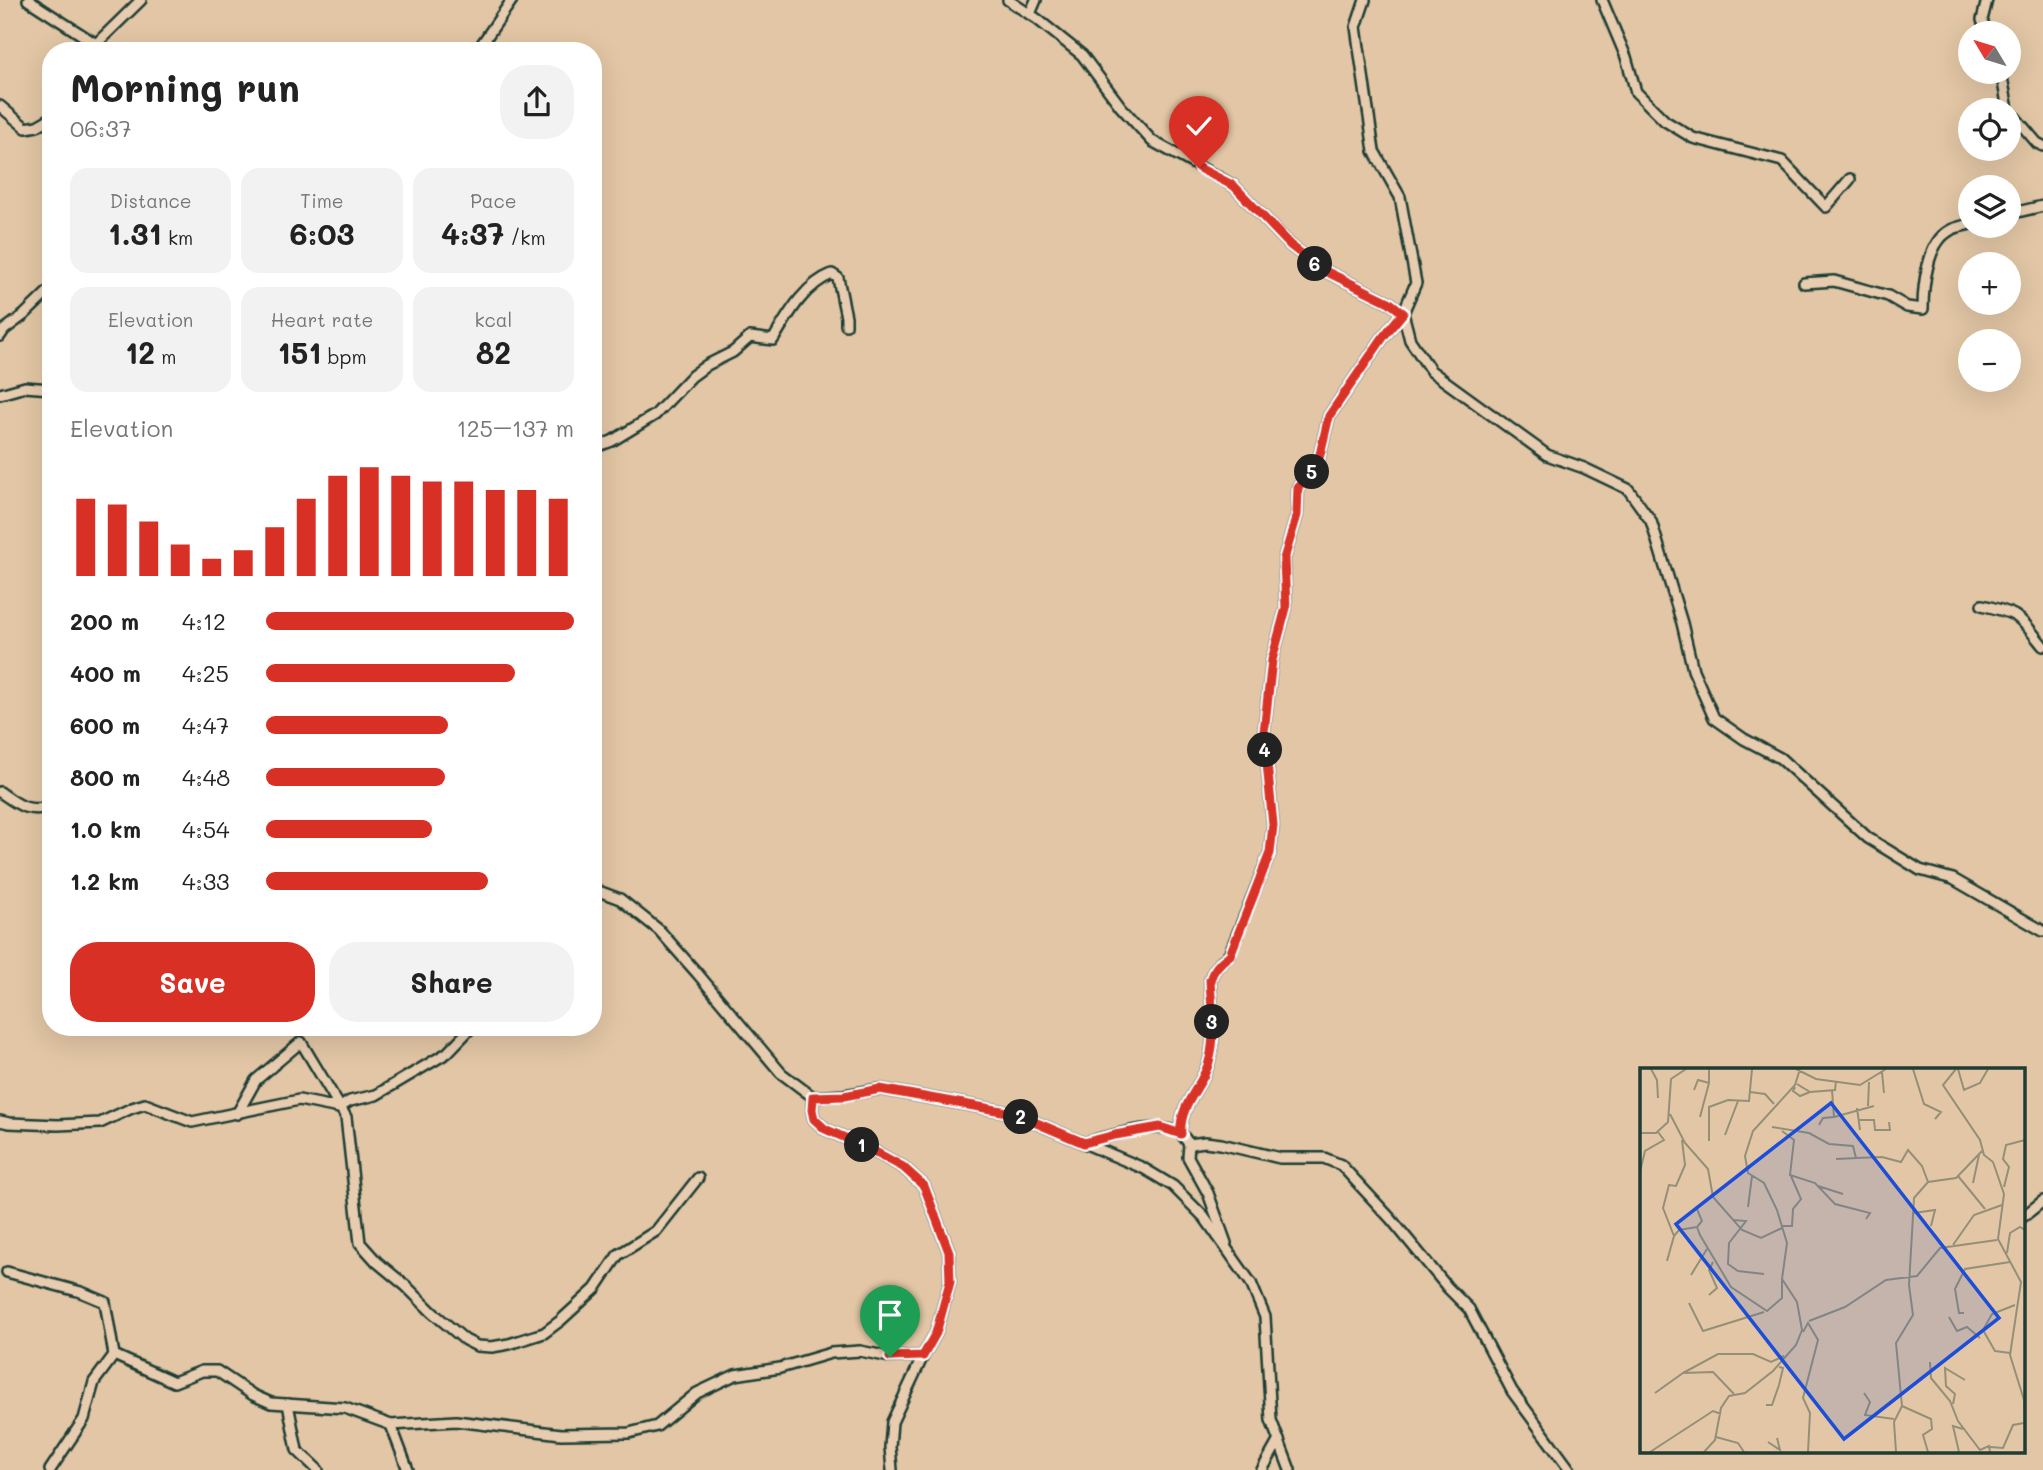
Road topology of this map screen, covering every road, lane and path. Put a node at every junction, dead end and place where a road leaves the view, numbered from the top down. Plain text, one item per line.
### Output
1 (28, 0) edge
2 (141, 0) edge
3 (512, 0) edge
4 (1008, 0) edge
5 (1036, 0) edge
6 (1365, 0) edge
7 (1602, 0) edge
8 (1987, 0) edge
9 (1030, 14) junction
10 (1982, 21) edge
11 (88, 42) edge
12 (102, 42) edge
13 (483, 42) edge
14 (2003, 84) edge
15 (0, 106) edge
16 (42, 123) edge
17 (2043, 146) edge
18 (1850, 179) dead end
19 (2043, 206) edge
20 (2021, 211) edge
21 (1958, 228) edge
22 (1804, 283) dead end
23 (42, 298) edge
24 (1403, 313) junction
25 (846, 325) dead end
26 (0, 336) edge
27 (42, 388) edge
28 (0, 394) edge
29 (602, 444) edge
30 (1982, 605) dead end
31 (2043, 646) edge
32 (0, 792) edge
33 (42, 809) edge
34 (602, 893) edge
35 (2043, 932) edge
36 (463, 1036) edge
37 (813, 1097) junction
38 (339, 1108) junction
39 (237, 1114) junction
40 (0, 1121) edge
41 (1181, 1134) junction
42 (1084, 1143) junction
43 (1189, 1144) junction
44 (698, 1178) dead end
45 (2043, 1201) edge
46 (2025, 1215) edge
47 (1230, 1253) junction
48 (7, 1272) dead end
49 (114, 1355) junction
50 (923, 1356) junction
51 (288, 1404) junction
52 (391, 1425) junction
53 (1279, 1440) junction
54 (50, 1470) edge
55 (318, 1470) edge
56 (408, 1470) edge
57 (892, 1470) edge
58 (1262, 1470) edge
59 (1290, 1470) edge
60 (1570, 1470) edge

1 - 11 street
2 - 12 street
3 - 13 street
4 - 9 street
5 - 9 street
6 - 24 street
7 - 18 street
8 - 10 street
9 - 24 street
14 - 17 street
15 - 16 street
19 - 20 street
21 - 22 street
23 - 26 street
24 - 35 street
24 - 41 street
25 - 29 street
27 - 28 street
30 - 31 street
32 - 33 street
34 - 37 street
36 - 38 street
37 - 42 street
37 - 50 street
38 - 39 street
38 - 39 street
38 - 44 street
39 - 40 street
41 - 42 street
41 - 43 street
42 - 47 street
43 - 47 street
43 - 60 street
45 - 46 street
47 - 53 street
48 - 49 street
49 - 51 street
49 - 54 street
50 - 52 street
50 - 57 street
51 - 52 street
51 - 55 street
52 - 56 street
53 - 58 street
53 - 59 street

